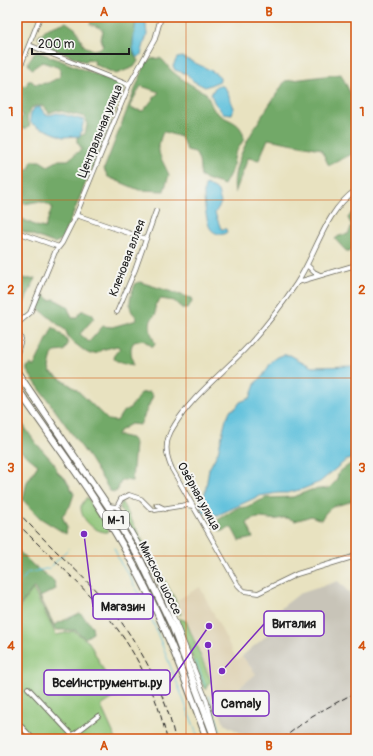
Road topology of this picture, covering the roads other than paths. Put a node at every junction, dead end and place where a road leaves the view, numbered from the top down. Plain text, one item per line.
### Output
1 (40, 17) edge
2 (161, 17) edge
3 (29, 45) junction
4 (17, 75) edge
5 (129, 85) junction
6 (356, 190) edge
7 (156, 211) dead end
8 (76, 215) junction
9 (17, 232) edge
10 (146, 239) junction
11 (59, 247) junction
12 (307, 265) junction
13 (356, 265) edge
14 (320, 275) junction
15 (298, 282) junction
16 (117, 312) dead end
17 (17, 324) edge
18 (17, 330) edge
19 (17, 354) edge
20 (17, 367) edge
21 (18, 373) edge
22 (17, 388) edge
23 (187, 495) junction
24 (146, 503) junction
25 (108, 506) junction
26 (182, 506) junction
27 (194, 506) junction
28 (117, 507) junction
29 (166, 509) junction
30 (356, 556) edge
31 (28, 688) dead end
32 (98, 716) dead end
33 (17, 722) edge
34 (72, 735) junction
35 (33, 739) edge
36 (68, 739) edge
37 (207, 739) edge
38 (216, 739) edge

1 - 3 street
2 - 5 street, Центральная улица
3 - 4 street
3 - 5 street
5 - 8 street, Центральная улица
6 - 12 street, Озёрная улица
7 - 10 street, Кленовая аллея
8 - 10 street
8 - 11 street, Центральная улица
9 - 11 street
10 - 16 street, Кленовая аллея
11 - 17 street, Центральная улица
12 - 14 street
12 - 15 street, Озёрная улица
13 - 14 street
14 - 15 street
15 - 23 street, Озёрная улица
18 - 19 street
20 - 21 street
21 - 25 highway, Минское шоссе / М-1
22 - 37 highway, Минское шоссе / М-1
23 - 26 street
23 - 27 street, Озёрная улица
24 - 28 street
24 - 29 street
24 - 29 street
25 - 28 street
25 - 38 highway, Минское шоссе / М-1
26 - 27 street
26 - 29 street
27 - 30 street, Озёрная улица
28 - 38 street
31 - 34 street
32 - 34 street
33 - 35 street
34 - 36 street

